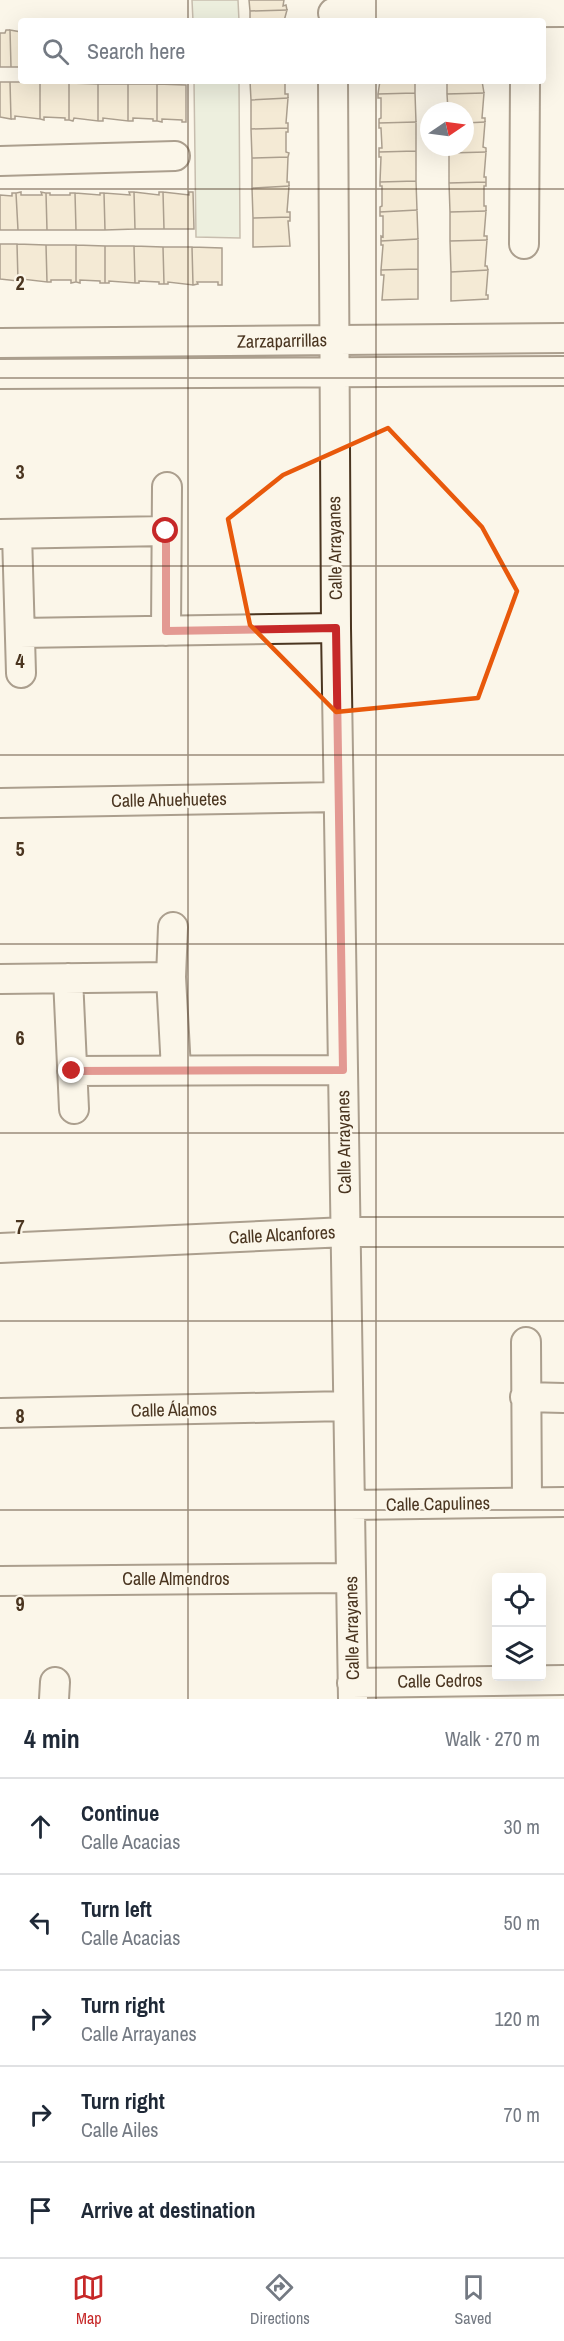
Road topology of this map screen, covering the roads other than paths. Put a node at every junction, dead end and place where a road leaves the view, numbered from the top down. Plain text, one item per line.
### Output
1 (333, 11) edge
2 (564, 12) edge
3 (525, 17) edge
4 (333, 84) edge
5 (525, 84) edge
6 (175, 156) dead end
7 (0, 161) edge
8 (524, 244) dead end
9 (564, 338) edge
10 (333, 340) junction
11 (0, 344) edge
12 (564, 371) edge
13 (333, 373) junction
14 (0, 374) edge
15 (166, 487) dead end
16 (166, 531) junction
17 (8, 534) edge
18 (336, 628) junction
19 (166, 631) junction
20 (20, 633) junction
21 (21, 673) dead end
22 (338, 797) junction
23 (0, 803) edge
24 (173, 927) dead end
25 (171, 977) junction
26 (68, 978) junction
27 (0, 979) edge
28 (176, 1070) junction
29 (343, 1070) junction
30 (72, 1071) junction
31 (74, 1109) dead end
32 (346, 1232) junction
33 (564, 1232) edge
34 (0, 1248) edge
35 (526, 1342) dead end
36 (525, 1397) junction
37 (564, 1398) edge
38 (348, 1406) junction
39 (0, 1413) edge
40 (527, 1502) junction
41 (564, 1502) edge
42 (350, 1505) junction
43 (351, 1578) junction
44 (0, 1581) edge
45 (564, 1680) edge
46 (353, 1691) edge

1 - 3 street
2 - 3 street
4 - 10 street, Calle Arrayanes
5 - 8 street
6 - 7 street
9 - 10 street, Zarzaparrillas
10 - 11 street, Zarzaparrillas
10 - 13 street, Calle Arrayanes
12 - 13 street, Zarzaparrillas
13 - 14 street, Zarzaparrillas
13 - 18 street, Calle Arrayanes
15 - 16 street
16 - 17 street
16 - 19 street
17 - 20 street
18 - 19 street
18 - 22 street, Calle Arrayanes
19 - 20 street
20 - 21 street
22 - 23 street, Calle Ahuehuetes
22 - 29 street, Calle Arrayanes
24 - 25 street
25 - 26 street
25 - 28 street
26 - 27 street
26 - 30 street
28 - 29 street
28 - 30 street
29 - 32 street, Calle Arrayanes
30 - 31 street
32 - 33 street, Calle Alcanfores
32 - 34 street, Calle Alcanfores
32 - 38 street, Calle Arrayanes
35 - 36 street
36 - 37 street
36 - 40 street
38 - 39 street, Calle Álamos
38 - 42 street, Calle Arrayanes
40 - 41 street, Calle Capulines
40 - 42 street, Calle Capulines
42 - 43 street, Calle Arrayanes
43 - 44 street, Calle Almendros
43 - 46 street, Calle Arrayanes
45 - 46 street, Calle Cedros

